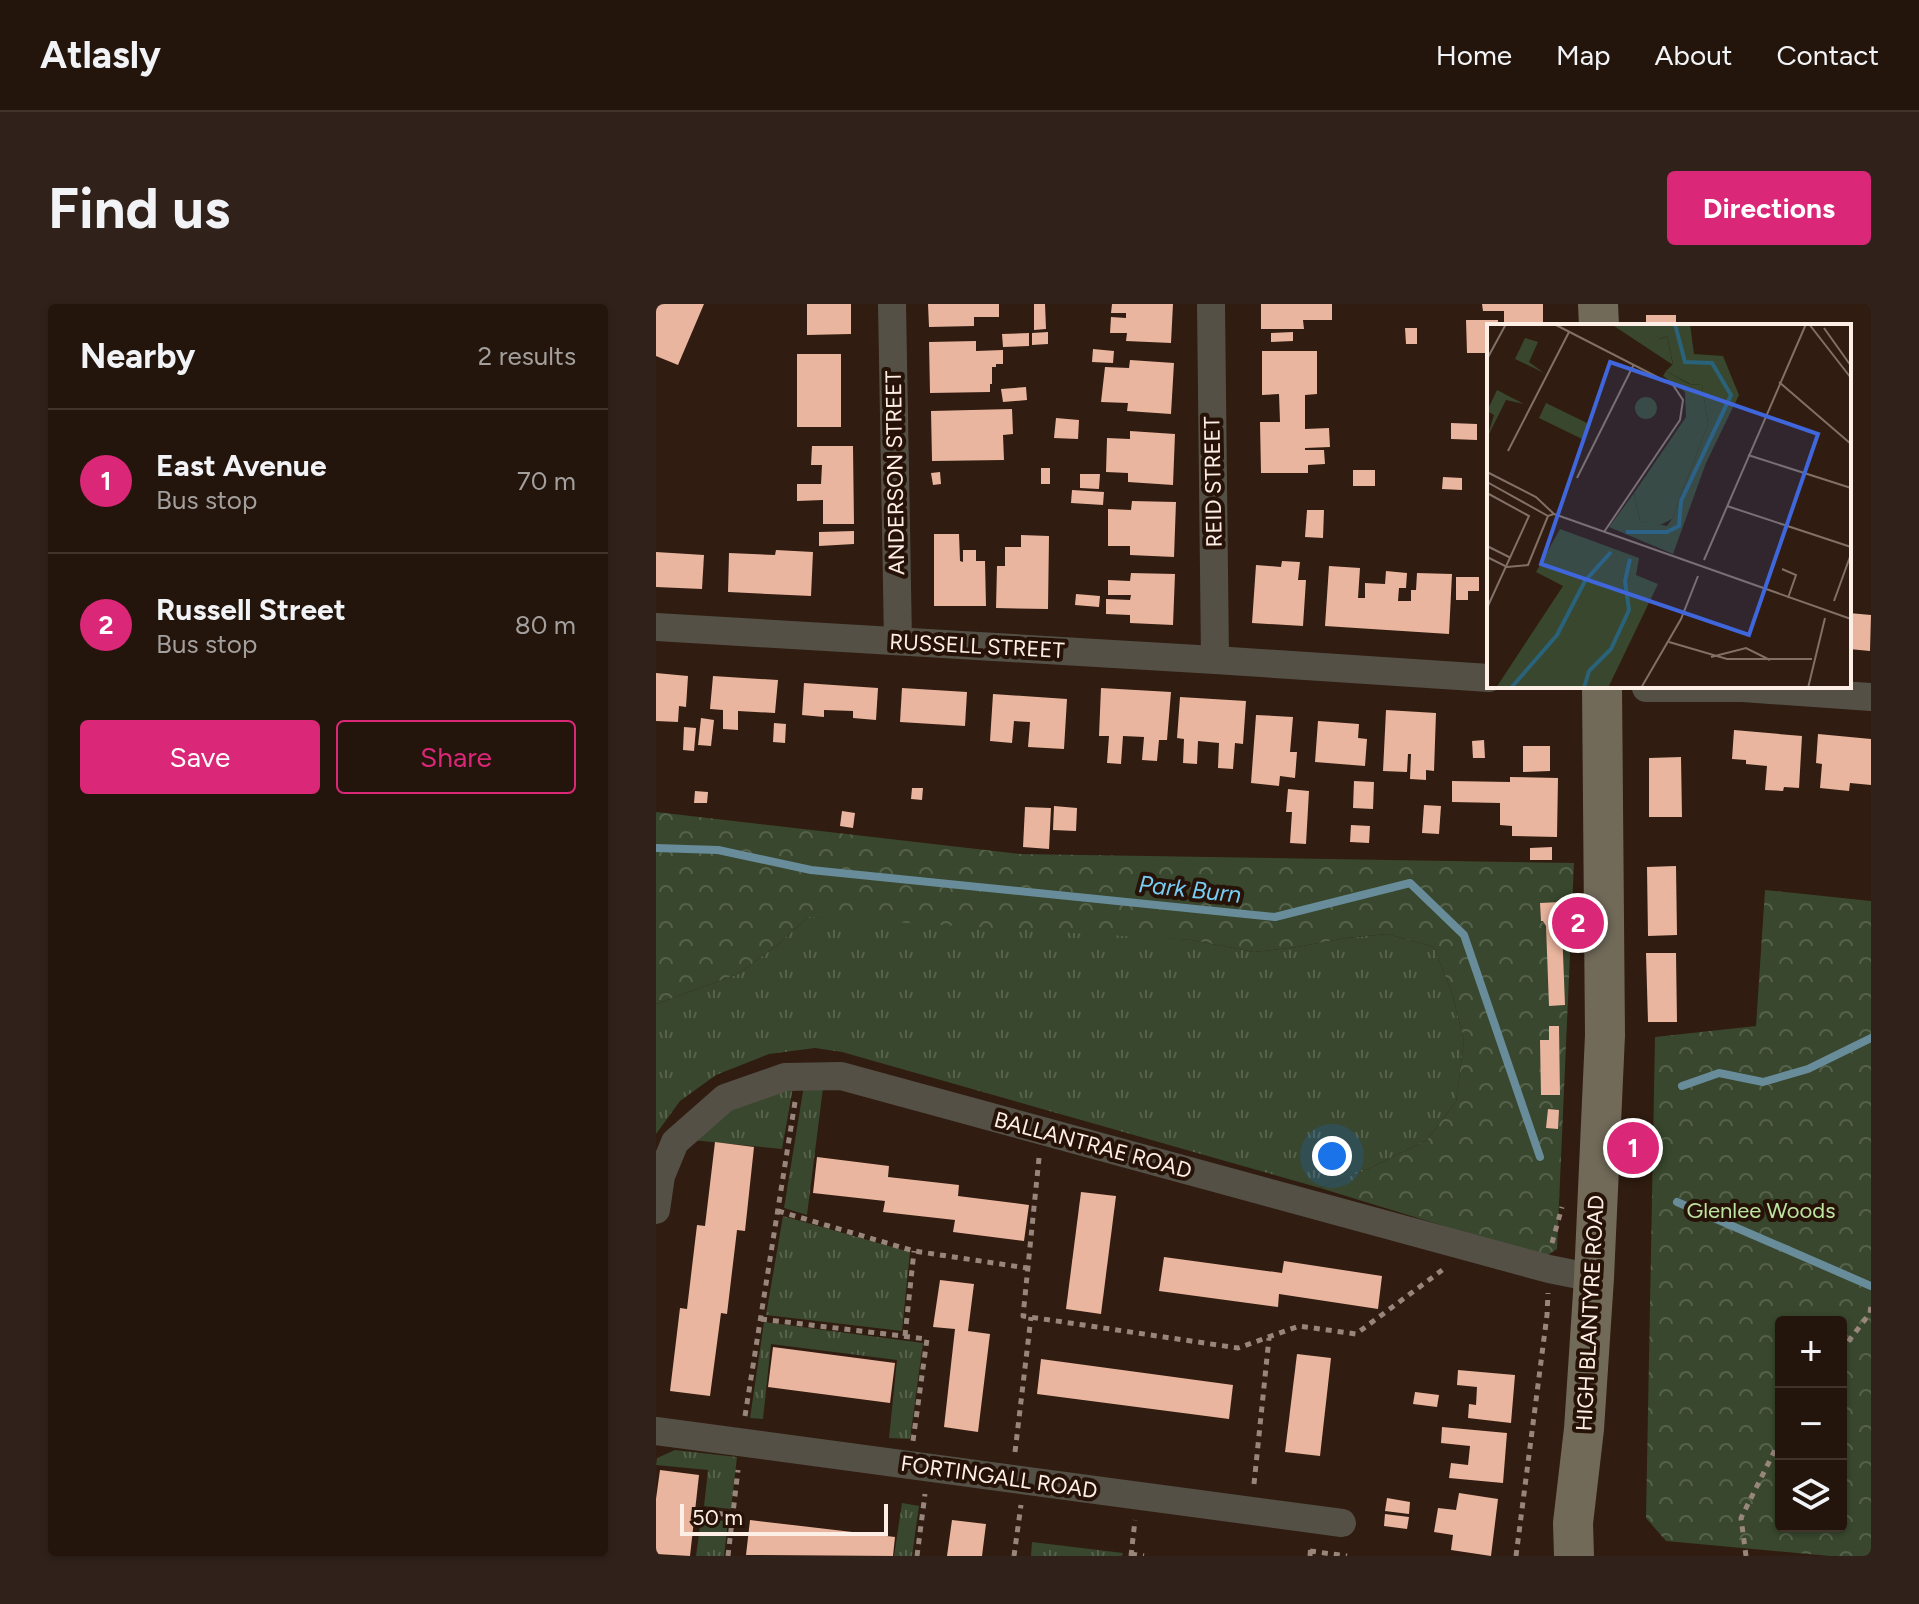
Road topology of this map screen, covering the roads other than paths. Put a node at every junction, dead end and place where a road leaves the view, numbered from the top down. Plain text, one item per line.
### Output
1 (892, 304) edge
2 (1211, 304) edge
3 (1598, 304) edge
4 (1599, 324) edge
5 (656, 627) edge
6 (898, 641) junction
7 (1215, 660) junction
8 (1487, 678) edge
9 (1602, 688) edge
10 (1646, 688) dead end
11 (1871, 697) edge
12 (656, 1210) edge
13 (1594, 1278) junction
14 (656, 1431) edge
15 (1342, 1523) dead end
16 (1574, 1556) edge

1 - 6 street, ANDERSON STREET
2 - 7 street, REID STREET
3 - 4 main road
5 - 6 street, RUSSELL STREET
6 - 7 street, RUSSELL STREET
7 - 8 street, RUSSELL STREET
9 - 13 main road, HIGH BLANTYRE ROAD
10 - 11 street
12 - 13 street, BALLANTRAE ROAD
13 - 16 main road, HIGH BLANTYRE ROAD
14 - 15 street, FORTINGALL ROAD

